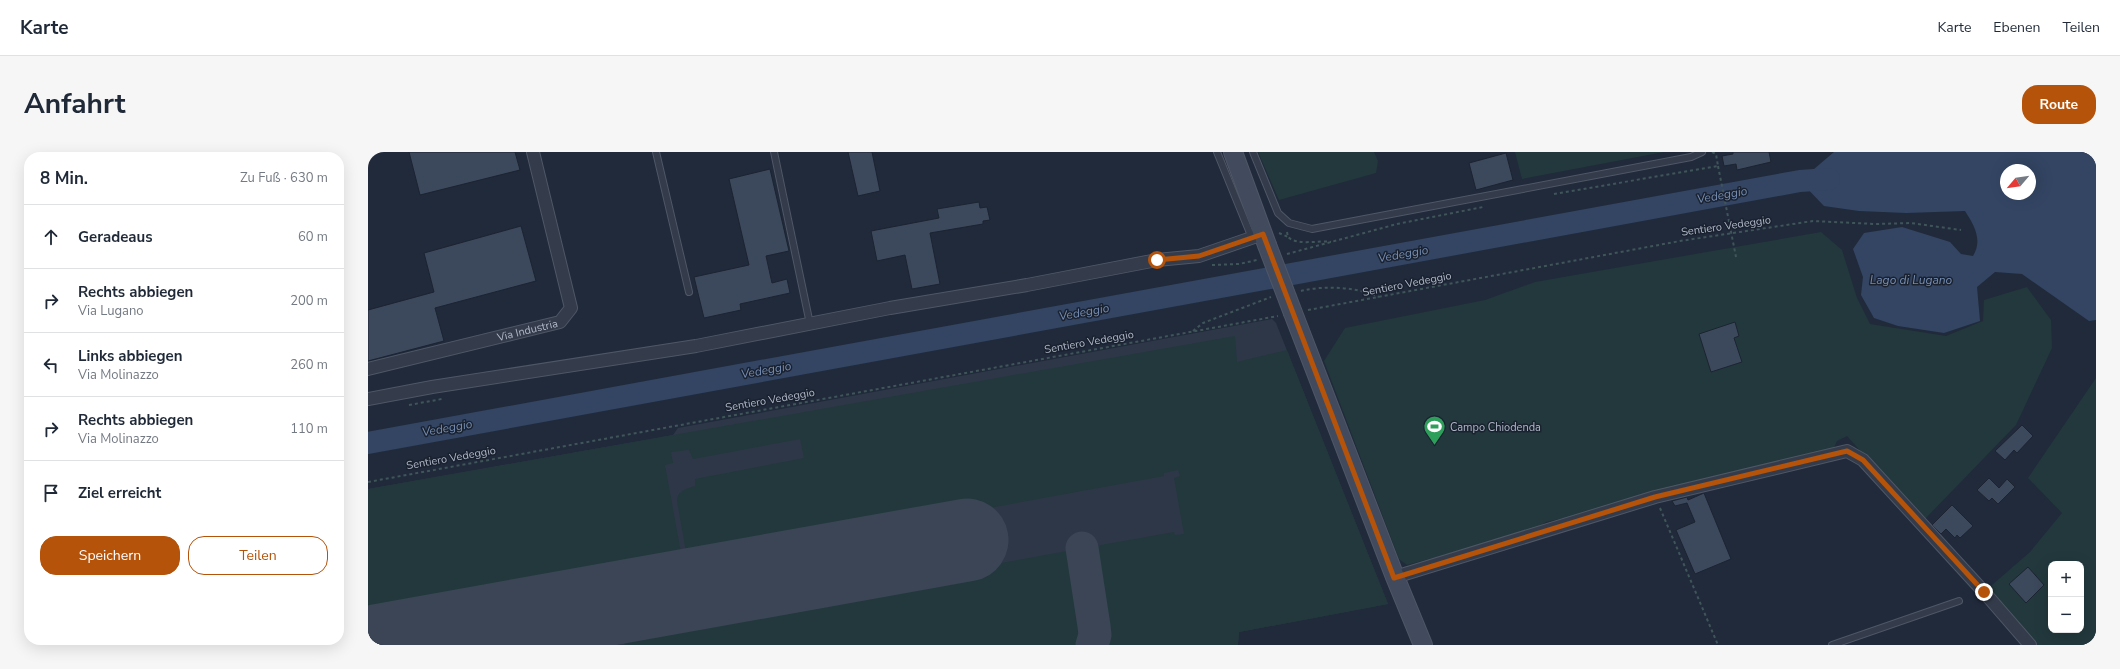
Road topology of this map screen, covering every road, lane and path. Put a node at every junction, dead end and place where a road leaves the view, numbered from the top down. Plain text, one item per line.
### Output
1 (533, 152) edge
2 (656, 152) edge
3 (774, 152) edge
4 (1217, 152) edge
5 (1233, 152) edge
6 (1253, 152) edge
7 (1702, 152) edge
8 (1712, 152) edge
9 (1718, 166) junction
10 (1553, 194) dead end
11 (1491, 206) dead end
12 (1288, 223) junction
13 (1961, 230) dead end
14 (1730, 233) junction
15 (1332, 242) junction
16 (1261, 244) junction
17 (1284, 255) dead end
18 (1736, 257) dead end
19 (1209, 265) dead end
20 (689, 292) dead end
21 (1293, 313) junction
22 (810, 324) junction
23 (368, 369) edge
24 (368, 399) edge
25 (368, 482) edge
26 (1655, 497) junction
27 (1394, 578) junction
28 (1959, 601) dead end
29 (1423, 645) edge
30 (1718, 645) edge
31 (1832, 645) edge
32 (2030, 645) edge

1 - 23 street, Via Industria
2 - 20 lane
3 - 22 lane
4 - 16 lane
5 - 16 main road
6 - 12 lane
7 - 12 lane
8 - 9 path
9 - 10 path
9 - 14 path
11 - 15 path
12 - 15 path
13 - 14 path, Sentiero Vedeggio
14 - 18 path
14 - 21 path, Sentiero Vedeggio
15 - 17 path
16 - 19 path
16 - 21 main road, bridge
16 - 22 street
21 - 25 path, Sentiero Vedeggio
21 - 27 main road
22 - 24 street
26 - 27 street
26 - 30 path
26 - 32 street
27 - 29 main road
28 - 31 lane

